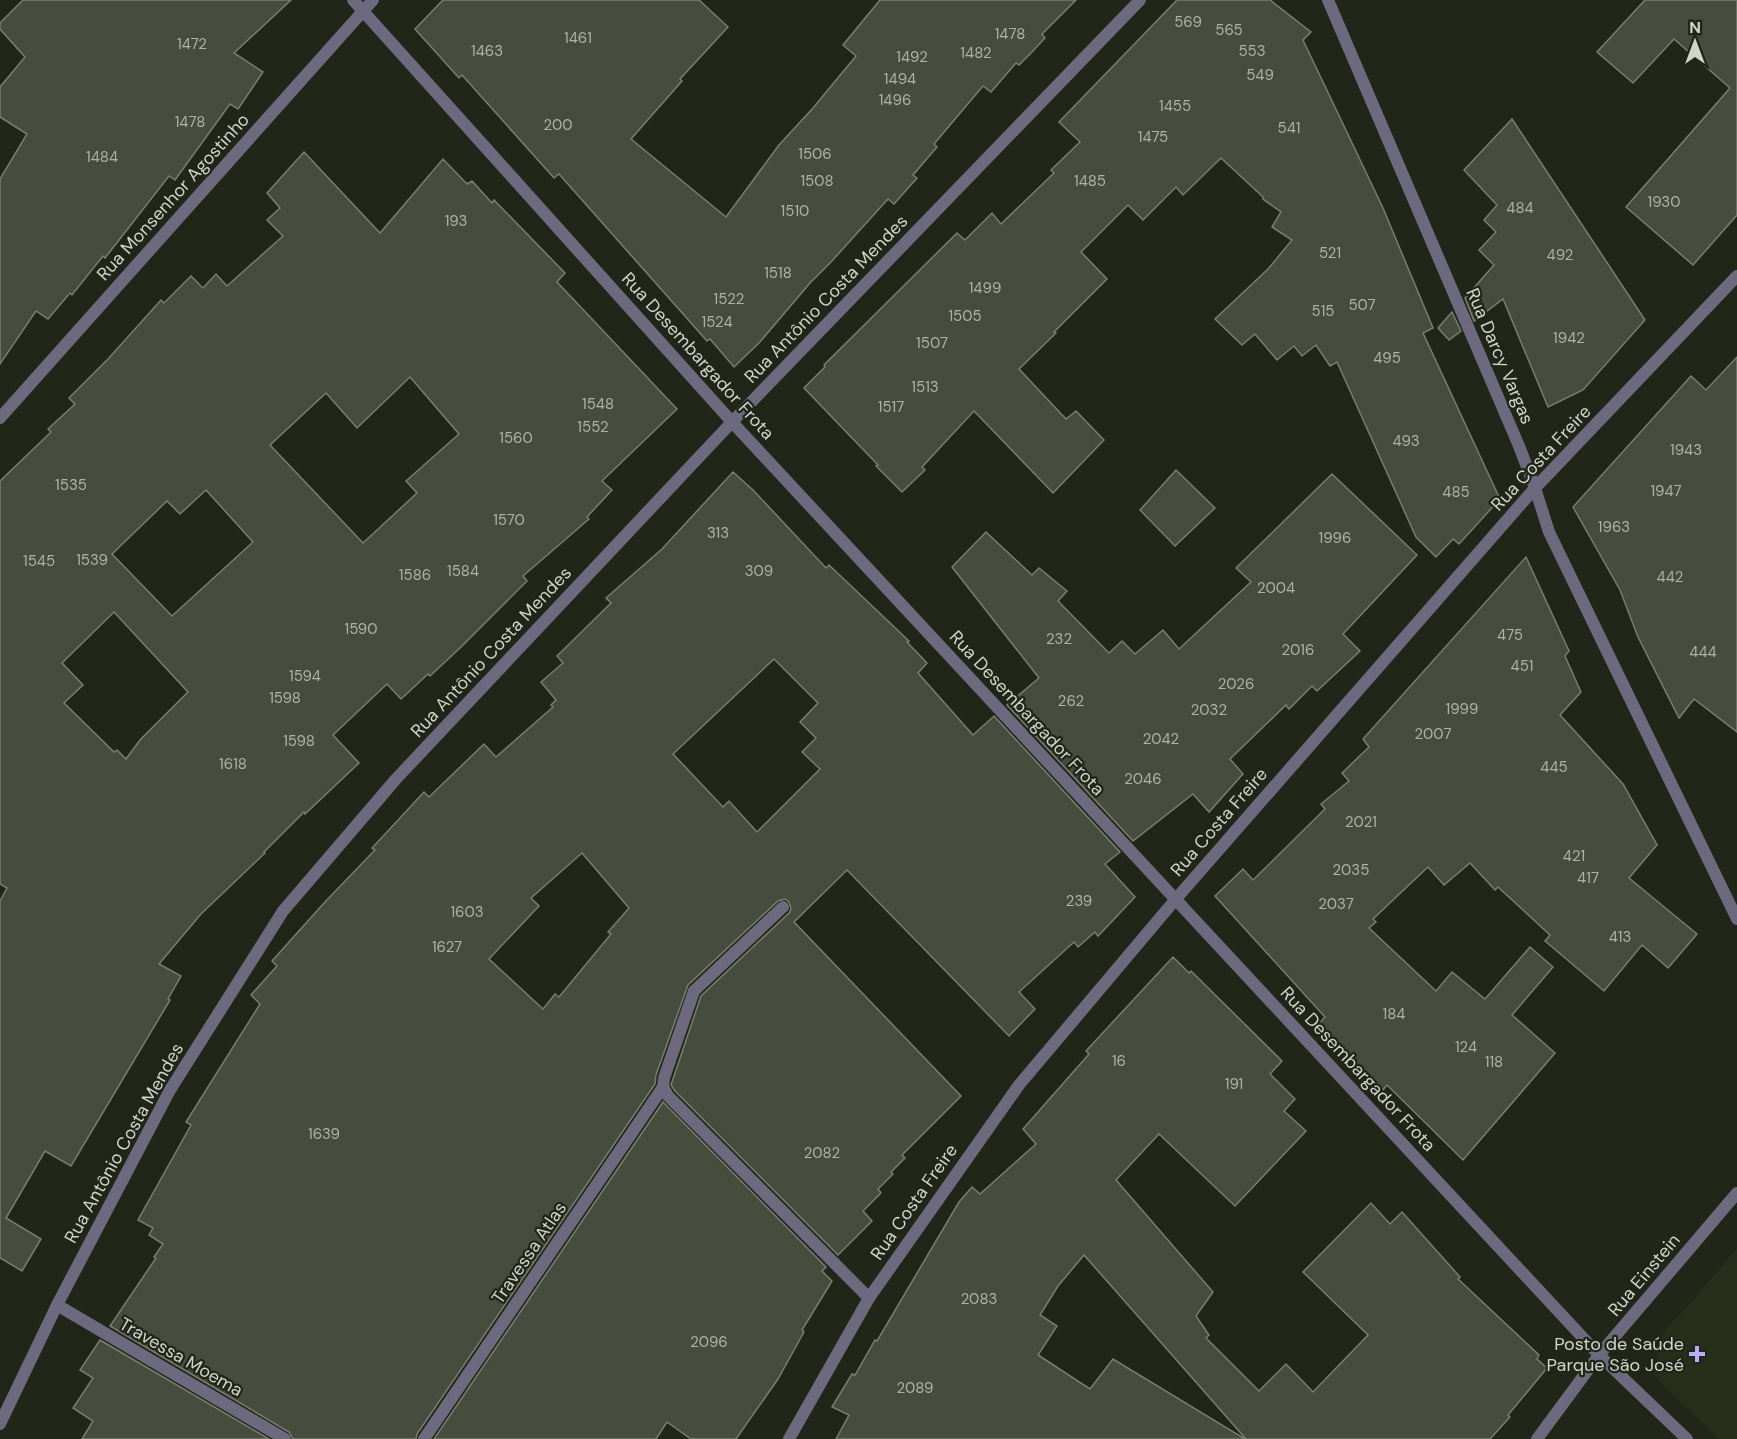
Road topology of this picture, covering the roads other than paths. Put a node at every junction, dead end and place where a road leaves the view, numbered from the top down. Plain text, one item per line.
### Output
1 (353, 0) edge
2 (374, 0) edge
3 (1140, 0) edge
4 (1328, 0) edge
5 (363, 11) junction
6 (1737, 276) edge
7 (0, 418) edge
8 (732, 422) junction
9 (1535, 488) junction
10 (1175, 900) junction
11 (783, 907) dead end
12 (1737, 919) edge
13 (663, 1088) junction
14 (1737, 1193) edge
15 (869, 1298) junction
16 (57, 1305) junction
17 (1599, 1355) junction
18 (0, 1424) edge
19 (285, 1439) edge
20 (424, 1439) edge
21 (789, 1439) edge
22 (1537, 1439) edge
23 (1687, 1439) edge

1 - 5 street, Rua Desembargador Frota
2 - 5 street, Rua Monsenhor Agostinho
3 - 8 street, Rua Antônio Costa Mendes
4 - 9 street, Rua Darcy Vargas
5 - 7 street, Rua Monsenhor Agostinho
5 - 8 street, Rua Desembargador Frota
6 - 9 street, Rua Costa Freire
8 - 10 street, Rua Desembargador Frota
8 - 16 street, Rua Antônio Costa Mendes
9 - 10 street, Rua Costa Freire
9 - 12 street, Rua Darcy Vargas
10 - 15 street, Rua Costa Freire
10 - 17 street, Rua Desembargador Frota
11 - 13 street, Travessa Atlas
13 - 15 street
13 - 20 street, Travessa Atlas
14 - 17 street, Rua Einstein
15 - 21 street, Rua Costa Freire
16 - 18 street, Rua Antônio Costa Mendes
16 - 19 street, Travessa Moema
17 - 22 street, Rua Einstein
17 - 23 street, Rua Desembargador Frota

